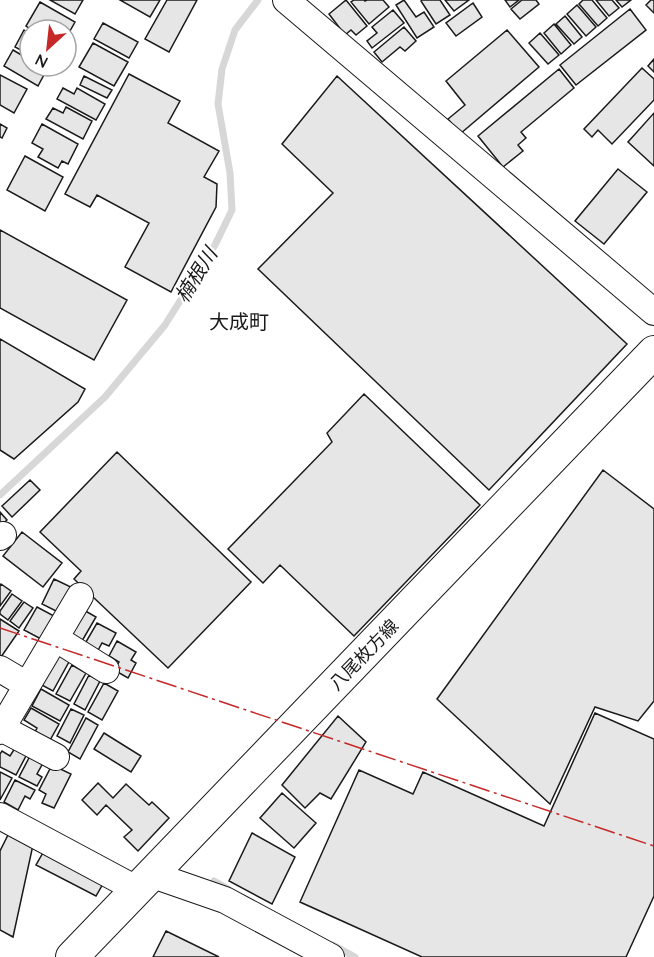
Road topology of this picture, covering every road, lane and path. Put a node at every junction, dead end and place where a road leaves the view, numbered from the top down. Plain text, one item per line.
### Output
1 (293, 2) edge
2 (654, 312) edge
3 (654, 352) edge
4 (80, 596) dead end
5 (55, 638) junction
6 (0, 669) edge
7 (106, 670) dead end
8 (27, 685) junction
9 (1, 730) edge
10 (56, 757) dead end
11 (0, 816) edge
12 (145, 882) junction
13 (72, 957) edge
14 (331, 957) edge

1 - 2 street
3 - 12 main road, 八尾枚方線
4 - 5 street
5 - 7 street
5 - 8 street
6 - 8 street
8 - 9 street
9 - 10 street
11 - 12 street
12 - 13 main road, 八尾枚方線
12 - 14 street

